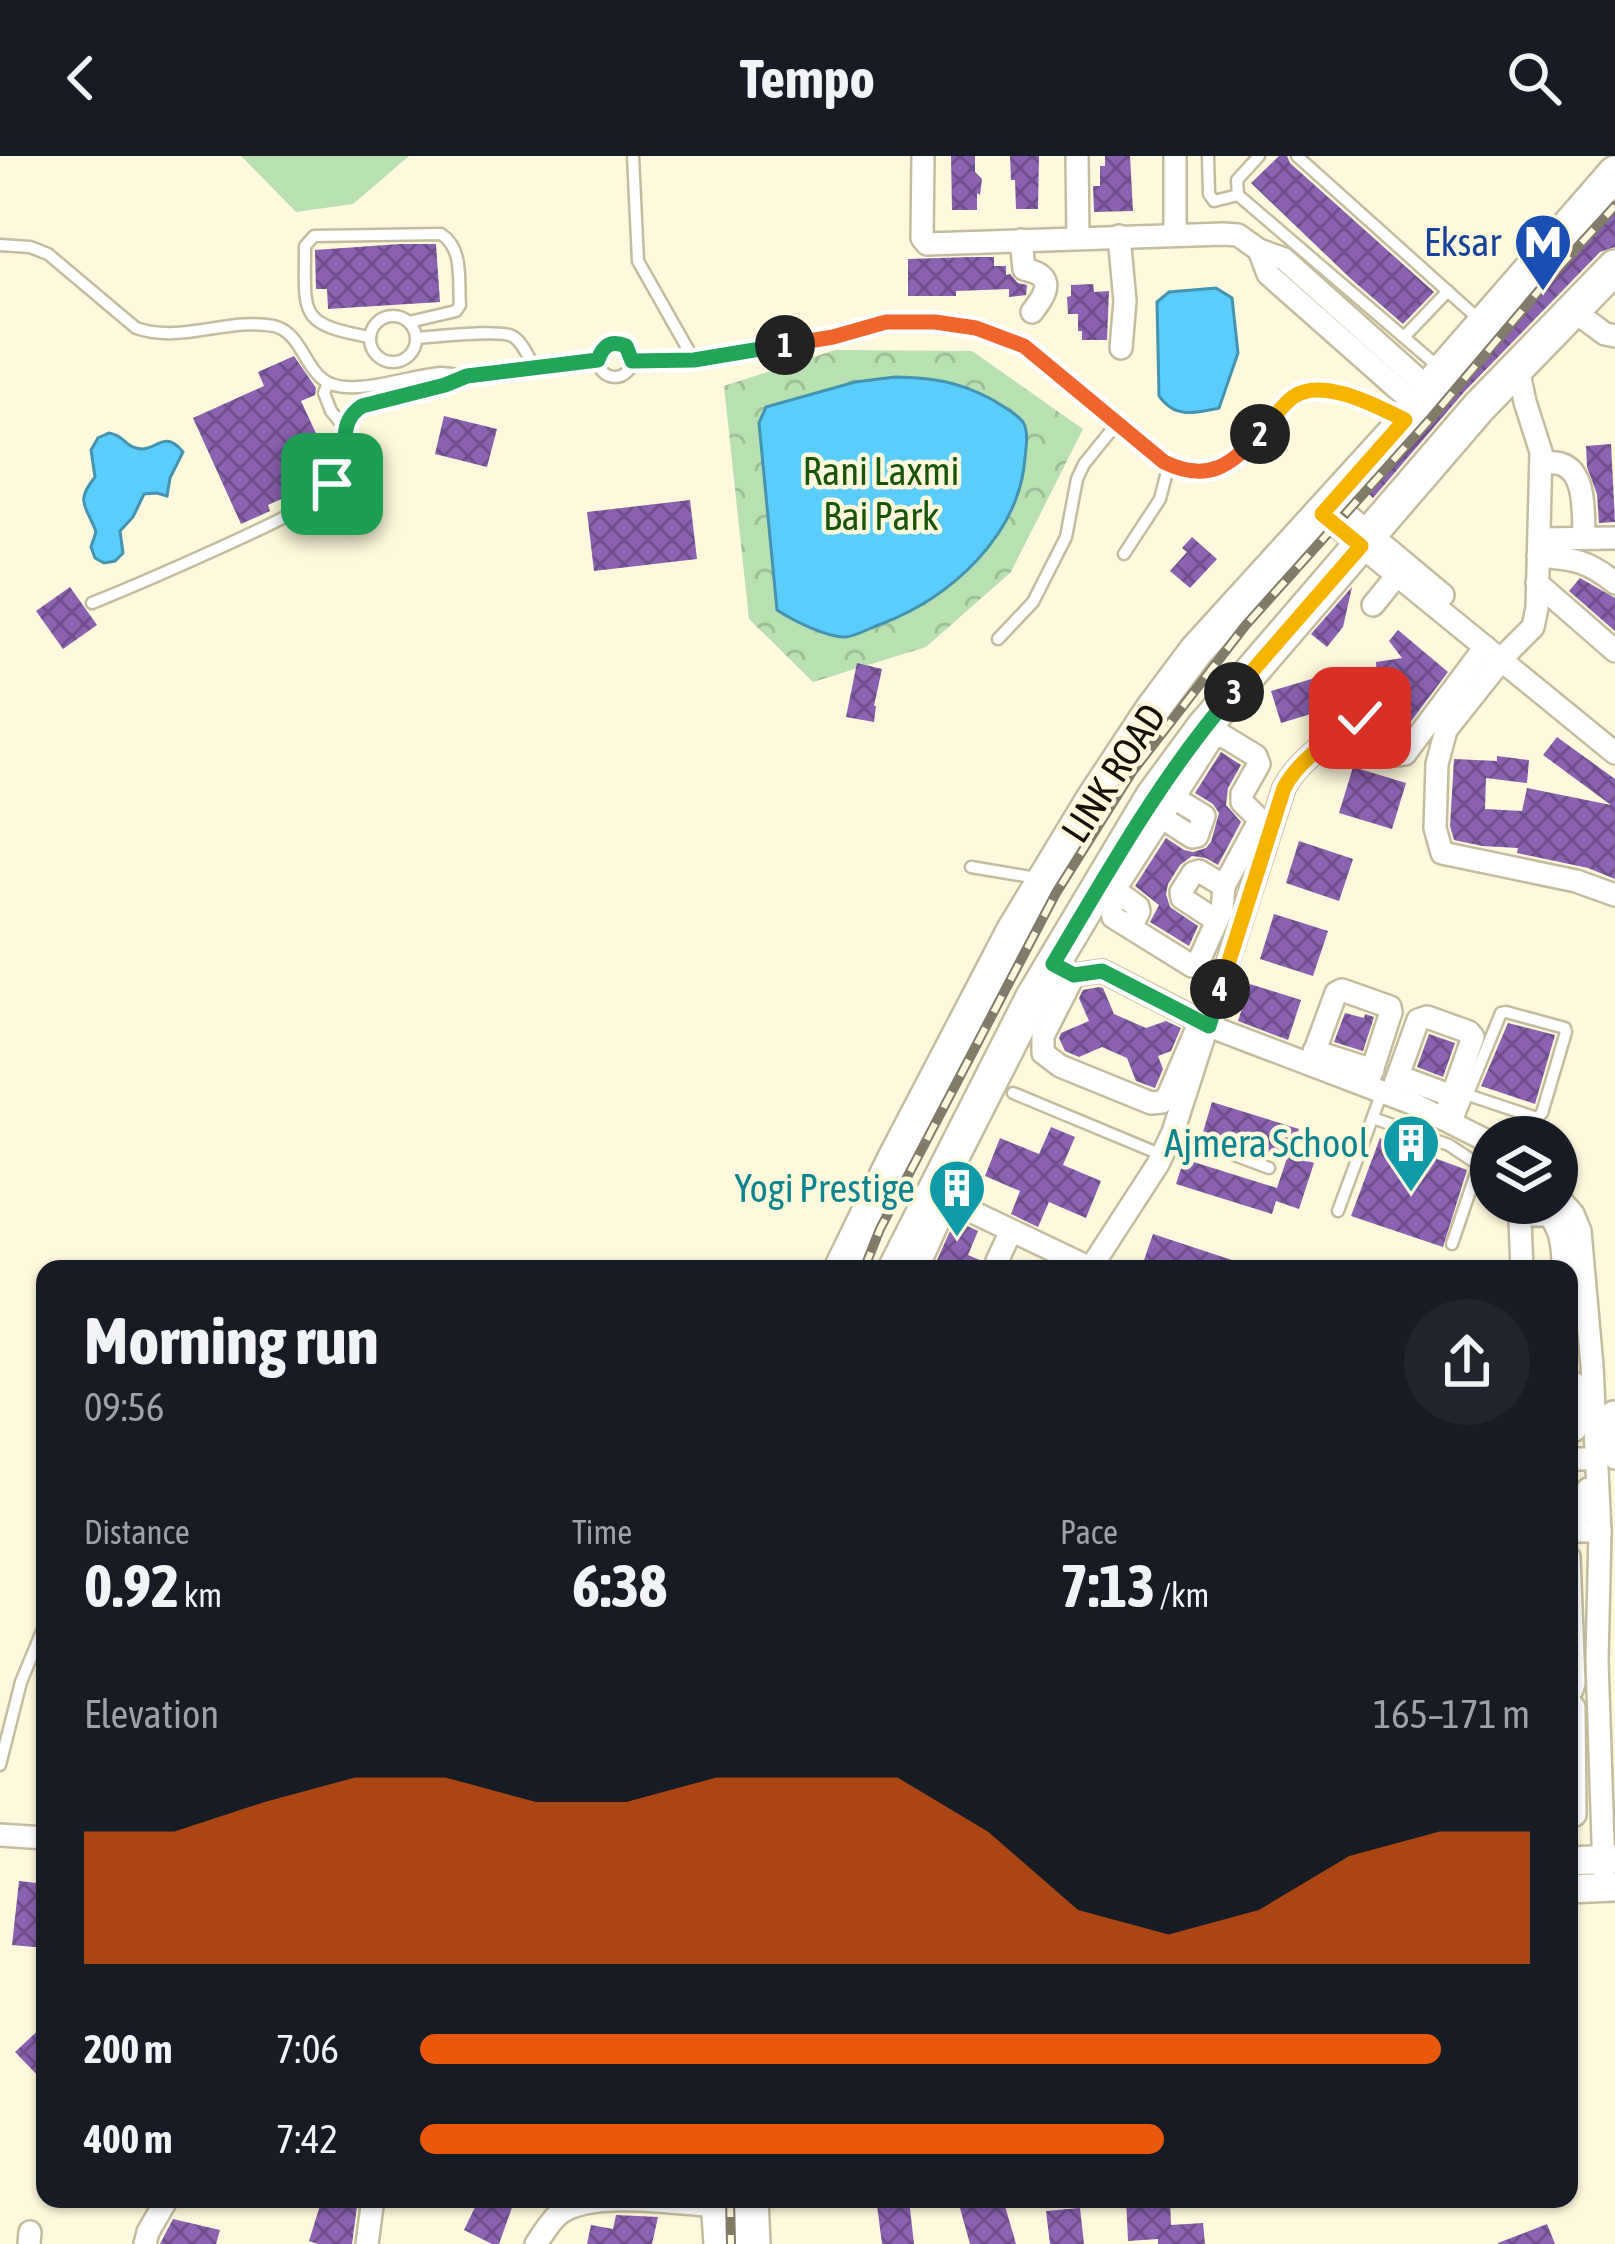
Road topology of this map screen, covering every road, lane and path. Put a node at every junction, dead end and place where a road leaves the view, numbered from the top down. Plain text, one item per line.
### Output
1 (633, 156) edge
2 (923, 156) edge
3 (1077, 156) edge
4 (1174, 156) edge
5 (1208, 156) edge
6 (1259, 156) edge
7 (1297, 156) edge
8 (1615, 173) edge
9 (1238, 194) junction
10 (1175, 234) junction
11 (1119, 236) junction
12 (1078, 238) junction
13 (1022, 240) junction
14 (0, 244) edge
15 (1615, 267) edge
16 (1448, 291) junction
17 (1574, 311) junction
18 (1032, 312) dead end
19 (410, 322) junction
20 (1484, 324) junction
21 (1615, 336) edge
22 (1404, 337) junction
23 (370, 338) junction
24 (416, 338) junction
25 (1121, 348) dead end
26 (598, 360) junction
27 (694, 360) junction
28 (632, 361) junction
29 (534, 368) junction
30 (1518, 368) junction
31 (467, 376) junction
32 (328, 383) junction
33 (1423, 396) junction
34 (1118, 422) junction
35 (345, 428) junction
36 (1541, 462) junction
37 (1168, 464) junction
38 (1327, 508) junction
39 (1583, 538) junction
40 (1615, 538) edge
41 (1367, 540) junction
42 (1538, 547) junction
43 (1124, 554) dead end
44 (1402, 569) junction
45 (1538, 583) junction
46 (1615, 583) edge
47 (92, 603) dead end
48 (1373, 605) dead end
49 (998, 639) dead end
50 (1615, 651) edge
51 (1498, 653) junction
52 (1589, 724) junction
53 (1615, 737) edge
54 (1615, 753) edge
55 (971, 868) dead end
56 (1046, 879) junction
57 (1224, 886) junction
58 (1615, 896) edge
59 (1226, 918) junction
60 (1064, 969) junction
61 (1204, 1024) junction
62 (1031, 1031) junction
63 (1312, 1058) junction
64 (1382, 1084) junction
65 (1013, 1093) dead end
66 (1460, 1095) junction
67 (1530, 1116) edge
68 (1539, 1116) edge
69 (1372, 1118) junction
70 (1449, 1122) junction
71 (1173, 1132) junction
72 (1470, 1132) edge
73 (1162, 1155) junction
74 (1470, 1159) edge
75 (1270, 1168) dead end
76 (1470, 1191) edge
77 (1338, 1211) dead end
78 (1520, 1224) edge
79 (1560, 1224) edge
80 (1577, 1224) edge
81 (1011, 1231) junction
82 (1452, 1244) dead end
83 (846, 1260) edge
84 (900, 1260) edge
85 (921, 1260) edge
86 (997, 1260) edge
87 (1060, 1260) edge
88 (1095, 1260) edge
89 (1522, 1260) edge
90 (1563, 1260) edge
91 (1578, 1307) edge
92 (1579, 1373) edge
93 (1607, 1412) edge
94 (1587, 1449) edge
95 (1578, 1511) edge
96 (1578, 1531) edge
97 (1600, 1531) junction
98 (1578, 1584) edge
99 (1599, 1585) junction
100 (1606, 1628) edge
101 (36, 1646) edge
102 (1598, 1660) junction
103 (1578, 1661) edge
104 (1600, 1753) junction
105 (1578, 1754) edge
106 (0, 1765) edge
107 (0, 1834) edge
108 (36, 1837) edge
109 (1578, 1864) edge
110 (1609, 1873) edge
111 (1578, 1885) edge
112 (162, 2208) edge
113 (372, 2208) edge
114 (570, 2208) edge
115 (729, 2208) edge
116 (734, 2208) edge
117 (145, 2244) edge
118 (367, 2244) edge
119 (536, 2244) edge
120 (721, 2244) edge
121 (753, 2244) edge

1 - 27 lane
2 - 13 street
3 - 12 street
4 - 10 street
5 - 9 lane
6 - 9 lane
7 - 16 lane
8 - 20 main road, LINK ROAD
9 - 22 lane
10 - 11 street
10 - 33 street
11 - 12 street
11 - 25 street
12 - 13 street
13 - 18 street
14 - 32 lane
15 - 17 main road, LINK ROAD
16 - 20 lane
16 - 22 lane
17 - 21 street
17 - 30 main road, LINK ROAD
19 - 23 lane
19 - 23 lane
19 - 24 lane
20 - 33 main road, LINK ROAD
22 - 33 lane
23 - 24 lane
24 - 29 lane
26 - 28 lane
26 - 28 lane
26 - 29 lane
27 - 28 lane
27 - 34 lane
29 - 31 lane
30 - 36 street
30 - 41 main road, LINK ROAD
31 - 32 lane
31 - 35 lane
32 - 35 lane
33 - 37 lane
33 - 38 main road, LINK ROAD
34 - 37 lane
34 - 49 lane
35 - 47 lane
36 - 39 street
36 - 42 street
37 - 43 lane
38 - 41 street
38 - 56 main road, LINK ROAD
39 - 40 street
39 - 42 street
41 - 44 street
41 - 60 main road, LINK ROAD
42 - 45 street
42 - 46 street
44 - 48 street
44 - 51 street
45 - 50 street
45 - 51 street
51 - 52 street
51 - 58 street
51 - 59 street
52 - 53 street
52 - 54 street
55 - 56 lane
56 - 83 main road, LINK ROAD
57 - 59 street
57 - 59 street
57 - 59 street
59 - 61 street
60 - 61 street
60 - 62 main road, LINK ROAD
61 - 62 street
61 - 63 street
61 - 71 street
62 - 84 main road, LINK ROAD
63 - 64 street
63 - 64 street
64 - 66 street
64 - 66 street
64 - 69 lane
64 - 70 street
65 - 73 lane
66 - 67 lane
66 - 68 lane
66 - 70 street
69 - 74 lane
69 - 77 lane
70 - 72 street
71 - 73 street
71 - 75 lane
73 - 88 street
76 - 82 lane
78 - 89 street
79 - 90 street
80 - 91 street
81 - 85 street
81 - 86 street
81 - 87 street
91 - 92 street
92 - 93 street
92 - 94 street
93 - 94 street
94 - 95 street
94 - 97 street
96 - 97 street
97 - 99 street
98 - 99 street
99 - 100 street
100 - 102 street
101 - 106 lane
102 - 103 street
102 - 104 street
104 - 105 street
104 - 110 street
107 - 108 street
109 - 110 street
110 - 111 street
112 - 117 street
113 - 118 street
114 - 119 street
115 - 120 main road
116 - 121 main road

